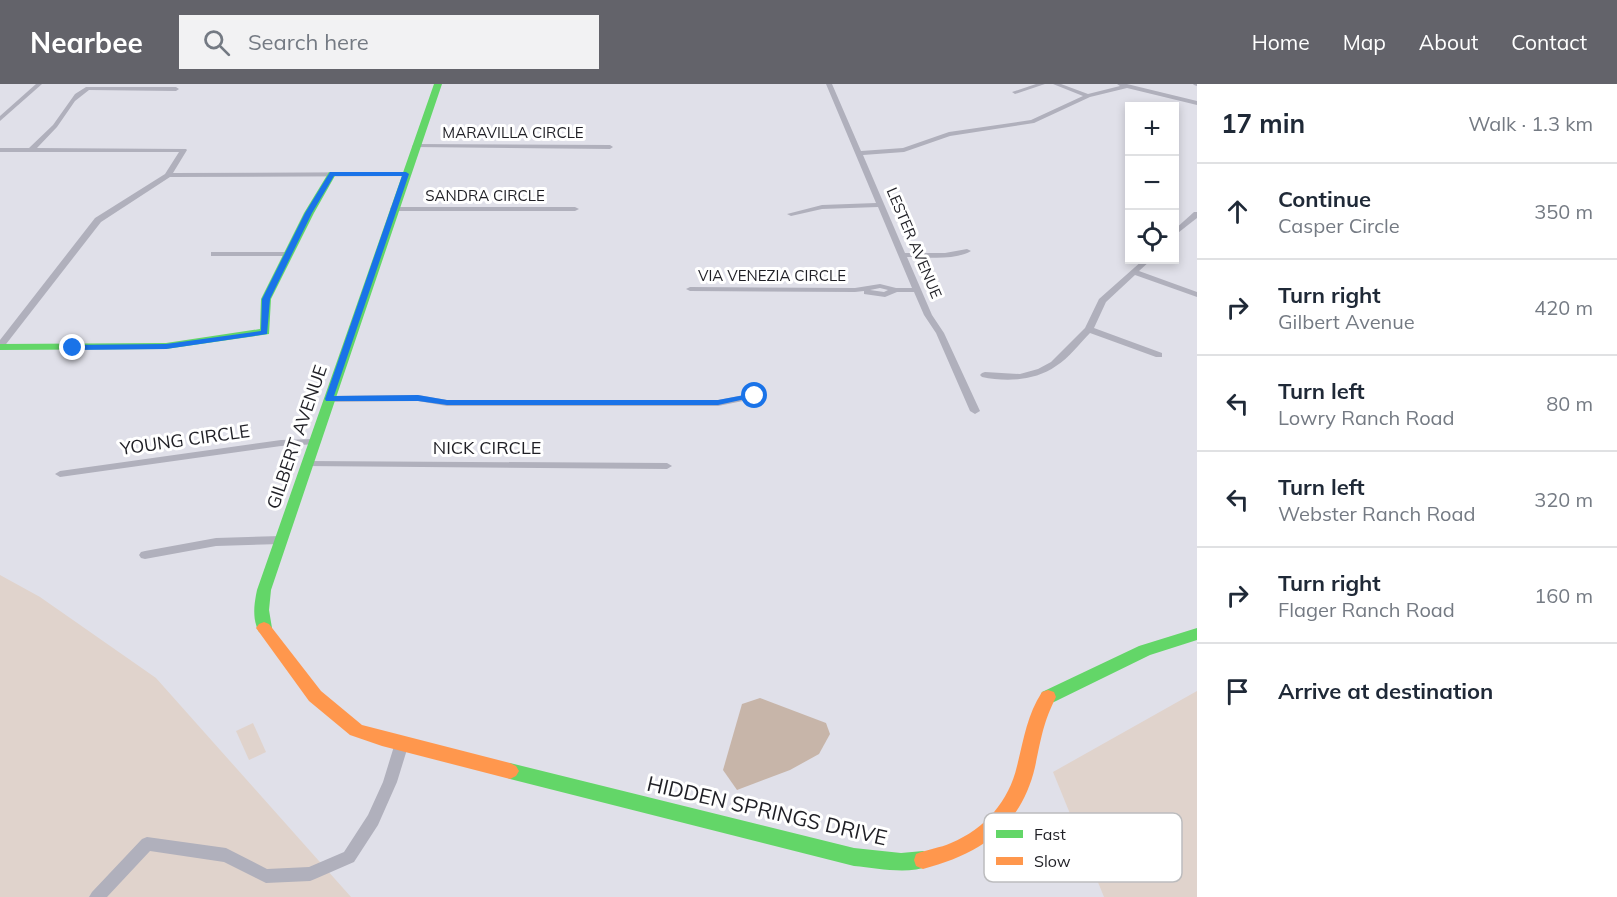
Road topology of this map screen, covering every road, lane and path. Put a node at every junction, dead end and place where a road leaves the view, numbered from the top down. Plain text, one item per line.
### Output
1 (39, 84) edge
2 (438, 84) edge
3 (829, 84) edge
4 (1042, 84) edge
5 (1056, 84) edge
6 (1123, 85) edge
7 (176, 88) dead end
8 (1015, 92) dead end
9 (1088, 96) junction
10 (1197, 103) edge
11 (0, 119) edge
12 (416, 146) junction
13 (610, 147) dead end
14 (0, 150) edge
15 (31, 150) junction
16 (858, 153) junction
17 (332, 174) junction
18 (406, 174) junction
19 (168, 175) junction
20 (882, 207) junction
21 (394, 209) junction
22 (576, 209) dead end
23 (791, 214) dead end
24 (1197, 214) edge
25 (1179, 230) edge
26 (967, 251) dead end
27 (214, 254) dead end
28 (287, 254) junction
29 (902, 255) junction
30 (1142, 264) edge
31 (1133, 272) junction
32 (690, 290) dead end
33 (918, 291) junction
34 (1197, 295) edge
35 (1089, 329) junction
36 (0, 346) edge
37 (1159, 355) dead end
38 (985, 375) dead end
39 (755, 396) dead end
40 (329, 399) junction
41 (975, 411) dead end
42 (314, 441) junction
43 (307, 464) junction
44 (668, 466) dead end
45 (60, 474) dead end
46 (281, 540) junction
47 (145, 555) dead end
48 (1197, 634) edge
49 (402, 743) junction
50 (1007, 813) edge
51 (984, 836) edge
52 (97, 897) edge

1 - 11 street
2 - 12 street, GILBERT AVENUE
3 - 16 street, LESTER AVENUE
4 - 8 street
5 - 9 street
6 - 9 street
6 - 10 street
7 - 15 street
9 - 16 street
12 - 13 street, MARAVILLA CIRCLE
12 - 18 street, GILBERT AVENUE
14 - 15 street
15 - 19 street
16 - 20 street, LESTER AVENUE
17 - 18 street
17 - 19 street
17 - 28 street
18 - 21 street, GILBERT AVENUE
19 - 36 street
20 - 23 street
20 - 29 street, LESTER AVENUE
21 - 22 street, SANDRA CIRCLE
21 - 40 street, GILBERT AVENUE
24 - 25 street
26 - 29 street
27 - 28 street
28 - 36 street
29 - 33 street, LESTER AVENUE
30 - 31 street
31 - 34 street
31 - 35 street
32 - 33 street, VIA VENEZIA CIRCLE
33 - 41 street, LESTER AVENUE
35 - 37 street
35 - 38 street
39 - 40 street
40 - 42 street, GILBERT AVENUE
42 - 43 street, GILBERT AVENUE
42 - 45 street, YOUNG CIRCLE
43 - 44 street, NICK CIRCLE
43 - 46 street, GILBERT AVENUE
46 - 47 street
46 - 49 street, GILBERT AVENUE
48 - 50 street, HIDDEN SPRINGS DRIVE
49 - 51 street, HIDDEN SPRINGS DRIVE
49 - 52 street

